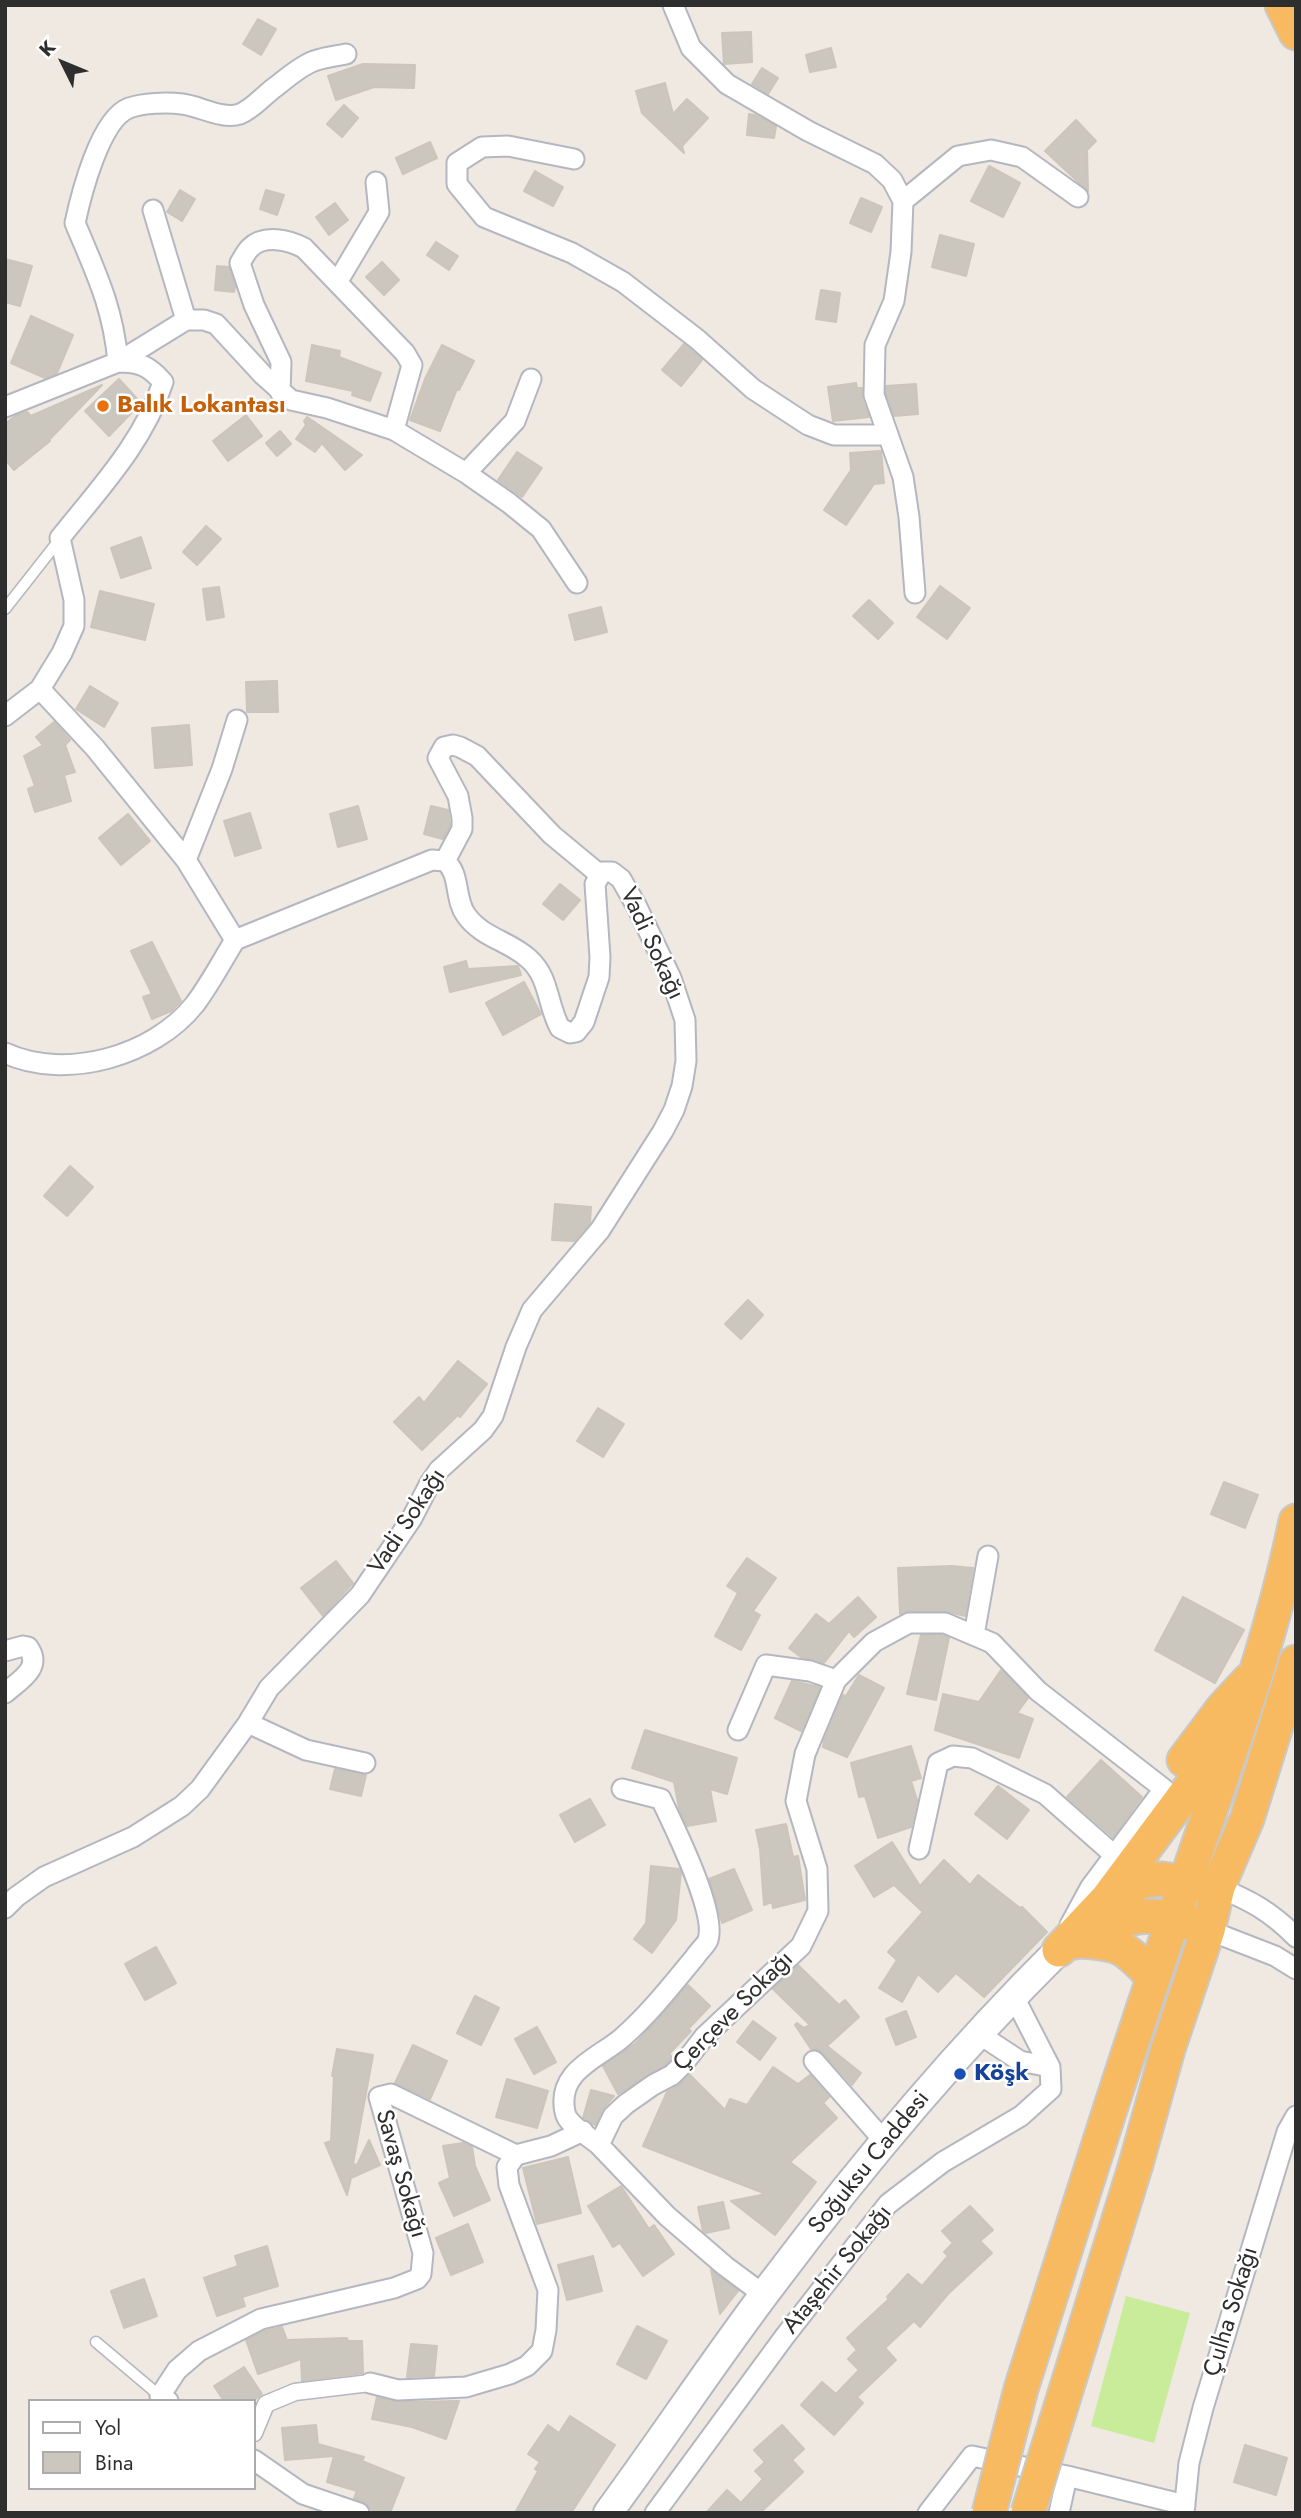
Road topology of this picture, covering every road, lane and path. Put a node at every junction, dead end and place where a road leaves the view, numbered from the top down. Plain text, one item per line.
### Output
1 (673, 5) edge
2 (1282, 5) edge
3 (1296, 33) edge
4 (346, 54) dead end
5 (574, 159) dead end
6 (376, 181) dead end
7 (1079, 197) dead end
8 (903, 201) junction
9 (153, 210) dead end
10 (338, 281) junction
11 (186, 320) junction
12 (118, 362) junction
13 (531, 379) dead end
14 (280, 392) junction
15 (5, 407) edge
16 (394, 430) junction
17 (887, 435) junction
18 (466, 473) junction
19 (60, 538) junction
20 (577, 583) dead end
21 (915, 593) dead end
22 (5, 609) edge
23 (40, 689) junction
24 (5, 716) edge
25 (237, 720) dead end
26 (186, 860) junction
27 (445, 861) junction
28 (599, 874) junction
29 (235, 940) junction
30 (5, 1054) edge
31 (1296, 1521) edge
32 (988, 1556) dead end
33 (974, 1635) junction
34 (5, 1651) edge
35 (1296, 1662) edge
36 (1256, 1673) junction
37 (835, 1680) junction
38 (5, 1693) edge
39 (1242, 1718) junction
40 (248, 1723) junction
41 (738, 1730) dead end
42 (365, 1763) dead end
43 (622, 1788) dead end
44 (1164, 1789) junction
45 (919, 1849) dead end
46 (1113, 1854) junction
47 (1202, 1884) junction
48 (1107, 1899) junction
49 (5, 1908) edge
50 (1173, 1918) junction
51 (1208, 1930) junction
52 (1296, 1937) edge
53 (1067, 1946) junction
54 (1296, 1969) edge
55 (1153, 1977) junction
56 (1013, 1994) junction
57 (978, 2034) junction
58 (814, 2061) dead end
59 (1051, 2067) junction
60 (1293, 2129) edge
61 (583, 2131) junction
62 (885, 2142) junction
63 (599, 2145) junction
64 (516, 2155) junction
65 (764, 2295) junction
66 (96, 2342) dead end
67 (370, 2383) joint
68 (164, 2398) edge
69 (256, 2428) edge
70 (256, 2461) edge
71 (1067, 2476) junction
72 (1184, 2509) edge
73 (359, 2513) edge
74 (608, 2513) edge
75 (655, 2513) edge
76 (928, 2513) edge
77 (989, 2513) edge
78 (1028, 2513) edge
79 (1059, 2513) edge

1 - 8 street
2 - 3 highway
4 - 12 street
5 - 17 street
6 - 10 street
7 - 8 street
8 - 17 street
9 - 11 street
10 - 14 street
10 - 16 street
11 - 12 street
11 - 14 street
12 - 15 street
12 - 19 street
13 - 18 street
14 - 16 street
16 - 18 street
17 - 21 street
18 - 20 street
19 - 22 lane
19 - 23 street
23 - 24 street
23 - 26 street
25 - 26 street
26 - 29 street
27 - 28 street
27 - 28 street, Vadi Sokağı
27 - 29 street
28 - 40 street, Vadi Sokağı
29 - 30 street
31 - 36 highway
32 - 33 street
33 - 37 street, Çerçeve Sokağı
33 - 44 street, Çerçeve Sokağı
34 - 38 street
35 - 47 highway
36 - 39 highway
36 - 44 highway
37 - 41 street
37 - 63 street, Çerçeve Sokağı
39 - 47 highway
39 - 48 highway
40 - 42 street
40 - 49 street, Vadi Sokağı
43 - 61 street
44 - 46 street, Soğuksu Caddesi
45 - 46 street
46 - 53 street, Soğuksu Caddesi
47 - 48 highway
47 - 50 highway
47 - 51 highway
47 - 52 street
48 - 53 highway
50 - 51 highway
50 - 53 highway
50 - 55 highway
51 - 54 street
51 - 78 highway, bridge
53 - 55 highway
53 - 56 main road, Soğuksu Caddesi
55 - 77 highway, bridge
56 - 57 main road, Soğuksu Caddesi
56 - 59 street
57 - 59 street
57 - 62 main road, Soğuksu Caddesi
58 - 62 street
59 - 75 street, Ataşehir Sokağı
60 - 72 street, Çulha Sokağı
61 - 63 street
61 - 64 street
62 - 65 main road, Soğuksu Caddesi
63 - 65 street
64 - 67 street
64 - 68 street, Savaş Sokağı
65 - 74 main road, Soğuksu Caddesi
66 - 68 lane
67 - 69 street
70 - 73 street
71 - 72 street
71 - 76 street
71 - 79 street

